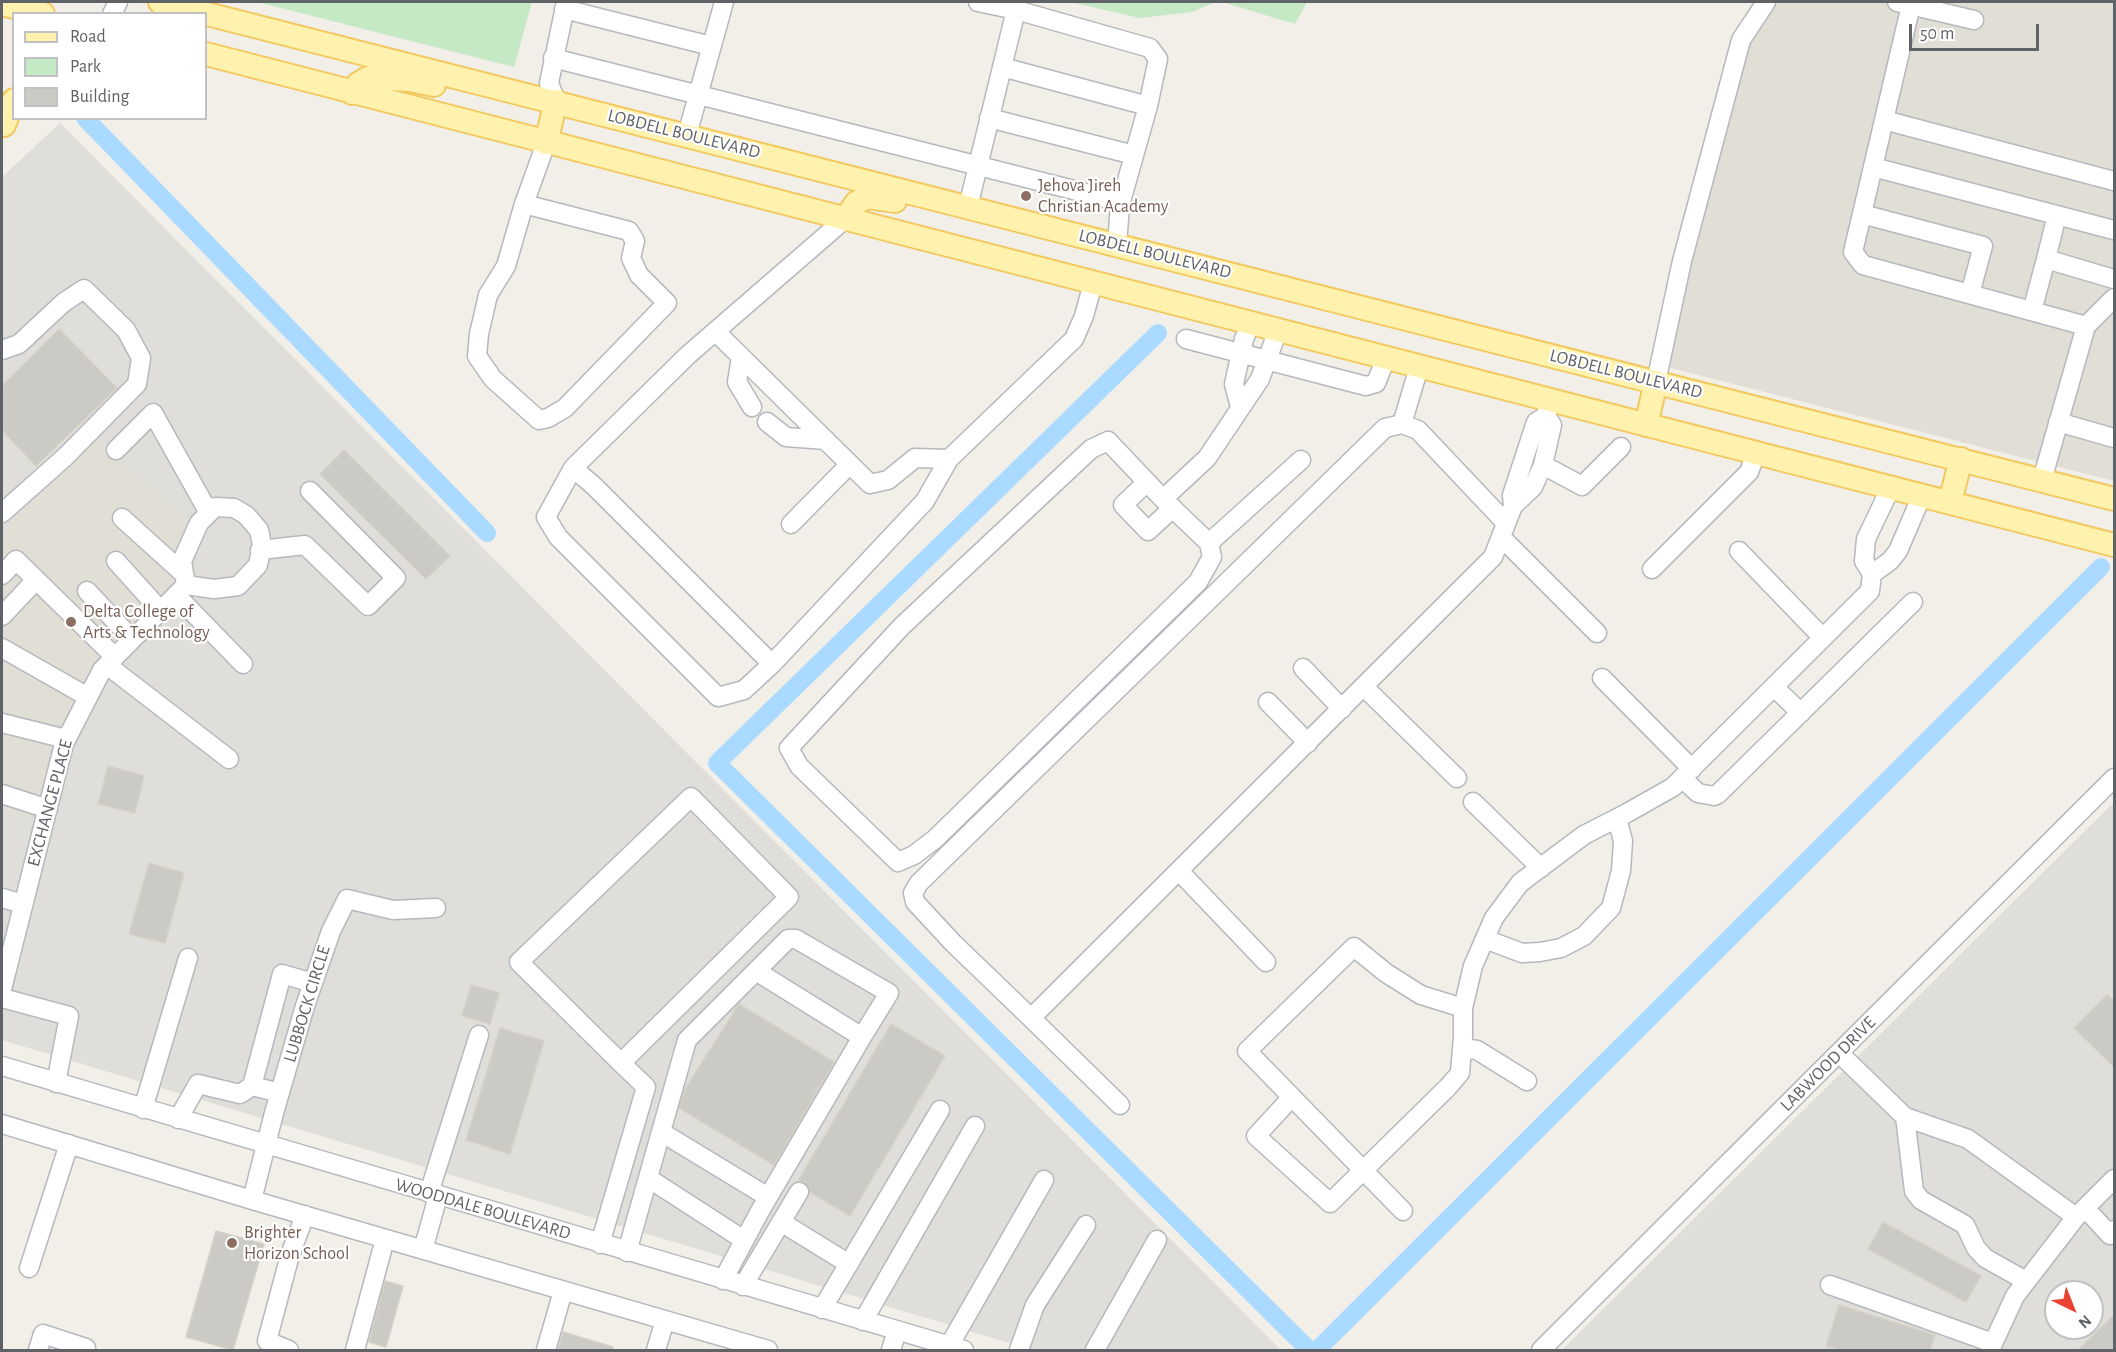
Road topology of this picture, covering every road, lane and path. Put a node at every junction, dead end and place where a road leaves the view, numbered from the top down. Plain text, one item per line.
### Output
1 (160, 2) edge
2 (724, 2) edge
3 (978, 2) edge
4 (1766, 2) edge
5 (1904, 3) edge
6 (2, 4) edge
7 (565, 5) edge
8 (1016, 10) junction
9 (35, 12) edge
10 (200, 12) edge
11 (207, 14) edge
12 (12, 17) edge
13 (1974, 20) dead end
14 (711, 46) junction
15 (207, 54) edge
16 (553, 58) junction
17 (1002, 67) junction
18 (470, 80) junction
19 (352, 93) junction
20 (698, 95) junction
21 (556, 101) junction
22 (12, 106) edge
23 (1149, 106) junction
24 (989, 118) junction
25 (1884, 120) junction
26 (6, 122) edge
27 (687, 135) junction
28 (546, 143) junction
29 (1134, 156) junction
30 (978, 166) junction
31 (1873, 167) junction
32 (2115, 181) edge
33 (1121, 202) junction
34 (524, 204) junction
35 (963, 205) junction
36 (1862, 214) junction
37 (2057, 215) junction
38 (845, 219) junction
39 (2115, 230) edge
40 (1117, 245) junction
41 (2046, 259) junction
42 (2115, 279) edge
43 (1093, 283) junction
44 (1970, 294) junction
45 (2115, 298) edge
46 (2032, 311) junction
47 (1251, 323) junction
48 (2086, 326) junction
49 (1278, 330) junction
50 (716, 332) junction
51 (1186, 339) dead end
52 (2, 350) edge
53 (1241, 354) junction
54 (741, 357) junction
55 (1386, 358) junction
56 (1267, 361) junction
57 (1419, 367) junction
58 (1656, 382) junction
59 (752, 407) dead end
60 (1240, 407) junction
61 (1548, 408) junction
62 (766, 422) dead end
63 (2058, 422) junction
64 (1402, 424) junction
65 (1646, 424) junction
66 (2115, 438) edge
67 (826, 440) junction
68 (1621, 447) dead end
69 (116, 450) dead end
70 (1756, 453) junction
71 (949, 459) junction
72 (1539, 459) junction
73 (1961, 459) junction
74 (1301, 460) dead end
75 (850, 464) junction
76 (573, 468) junction
77 (1520, 470) junction
78 (2042, 480) junction
79 (1147, 482) junction
80 (1891, 487) junction
81 (310, 491) dead end
82 (1922, 495) junction
83 (2115, 499) edge
84 (1950, 502) junction
85 (1168, 503) junction
86 (2, 513) edge
87 (209, 513) junction
88 (122, 518) dead end
89 (1506, 522) junction
90 (791, 524) dead end
91 (1209, 543) junction
92 (2115, 545) edge
93 (260, 550) junction
94 (1739, 551) dead end
95 (116, 561) dead end
96 (1652, 569) dead end
97 (1872, 574) junction
98 (2, 575) edge
99 (36, 580) junction
100 (182, 584) junction
101 (87, 591) dead end
102 (1913, 602) dead end
103 (160, 610) junction
104 (2, 616) edge
105 (1597, 633) dead end
106 (1824, 638) junction
107 (132, 639) junction
108 (2, 648) edge
109 (111, 661) junction
110 (243, 664) dead end
111 (772, 664) junction
112 (1303, 668) dead end
113 (1602, 678) dead end
114 (1364, 687) junction
115 (1774, 687) junction
116 (88, 697) junction
117 (1268, 702) dead end
118 (1342, 709) junction
119 (1801, 713) junction
120 (2, 723) edge
121 (66, 739) junction
122 (1308, 743) junction
123 (229, 759) dead end
124 (1687, 773) junction
125 (1457, 778) dead end
126 (2115, 778) edge
127 (2, 794) edge
128 (1473, 802) dead end
129 (48, 809) junction
130 (1617, 818) junction
131 (1540, 868) junction
132 (1179, 871) junction
133 (2, 898) edge
134 (23, 904) junction
135 (436, 908) dead end
136 (1485, 939) junction
137 (188, 958) dead end
138 (1266, 962) dead end
139 (756, 970) junction
140 (313, 983) junction
141 (2, 989) edge
142 (2, 999) edge
143 (1463, 1008) junction
144 (1031, 1018) junction
145 (479, 1035) dead end
146 (862, 1037) junction
147 (1462, 1048) junction
148 (1839, 1053) junction
149 (621, 1063) junction
150 (2, 1066) edge
151 (1527, 1081) dead end
152 (56, 1083) junction
153 (252, 1086) junction
154 (280, 1093) junction
155 (1291, 1098) junction
156 (1120, 1105) dead end
157 (143, 1109) junction
158 (940, 1110) dead end
159 (1905, 1118) junction
160 (178, 1119) junction
161 (975, 1126) dead end
162 (2, 1128) edge
163 (661, 1132) junction
164 (69, 1144) junction
165 (266, 1145) junction
166 (1362, 1171) junction
167 (648, 1178) junction
168 (2115, 1179) edge
169 (1044, 1180) dead end
170 (799, 1192) dead end
171 (433, 1195) junction
172 (768, 1197) junction
173 (252, 1200) junction
174 (1403, 1211) dead end
175 (2081, 1213) junction
176 (305, 1215) junction
177 (781, 1222) junction
178 (1086, 1225) dead end
179 (2115, 1230) edge
180 (385, 1239) junction
181 (744, 1240) junction
182 (1157, 1240) dead end
183 (600, 1244) junction
184 (423, 1250) junction
185 (627, 1252) junction
186 (849, 1264) junction
187 (29, 1268) dead end
188 (723, 1280) junction
189 (2026, 1281) junction
190 (1830, 1285) dead end
191 (743, 1286) junction
192 (563, 1291) junction
193 (822, 1309) junction
194 (665, 1320) junction
195 (863, 1321) junction
196 (897, 1331) junction
197 (1991, 1347) edge
198 (956, 1348) edge
199 (38, 1350) edge
200 (85, 1350) edge
201 (289, 1350) edge
202 (355, 1350) edge
203 (546, 1350) edge
204 (656, 1350) edge
205 (768, 1350) edge
206 (891, 1350) edge
207 (1019, 1350) edge
208 (1095, 1350) edge
209 (1541, 1350) edge

1 - 10 main road, LOBDELL BOULEVARD
2 - 14 street
3 - 8 street
4 - 58 street
5 - 13 street
5 - 25 street
6 - 9 main road
6 - 12 main road
7 - 14 street
7 - 16 street
8 - 17 street
8 - 23 street
11 - 18 main road, LOBDELL BOULEVARD
14 - 20 street
15 - 19 main road
16 - 20 street
16 - 21 street
17 - 23 street
17 - 24 street
18 - 19 main road
18 - 21 main road, LOBDELL BOULEVARD
19 - 28 main road
20 - 27 street
20 - 30 street
21 - 27 main road, LOBDELL BOULEVARD
21 - 28 main road
22 - 26 main road
23 - 29 street
24 - 29 street
24 - 30 street
25 - 31 street
25 - 32 street
27 - 35 main road, LOBDELL BOULEVARD
28 - 34 street
28 - 38 main road
29 - 33 street
30 - 33 street
30 - 35 street
31 - 36 street
31 - 37 street
33 - 40 street
34 - 34 street
35 - 38 main road
35 - 40 main road, LOBDELL BOULEVARD
36 - 44 street
36 - 44 street
37 - 39 street
37 - 41 street
38 - 43 main road
38 - 50 street
40 - 58 main road, LOBDELL BOULEVARD
41 - 42 street
41 - 46 street
43 - 47 main road
43 - 71 street
44 - 46 street
45 - 48 street
46 - 48 street
47 - 49 main road
47 - 53 street
48 - 63 street
49 - 55 main road
49 - 56 street
50 - 54 street
50 - 76 street
51 - 53 street
52 - 86 street
53 - 56 street
53 - 60 street
54 - 59 street
54 - 67 street
55 - 56 street
55 - 57 main road
56 - 60 street
57 - 61 main road
57 - 64 street
58 - 65 main road
58 - 73 main road, LOBDELL BOULEVARD
60 - 85 street
61 - 65 main road
61 - 72 street
62 - 67 street
63 - 66 street
63 - 78 street
64 - 89 street
64 - 144 street
65 - 70 main road
67 - 75 street
68 - 72 street
69 - 87 street
70 - 80 main road
70 - 96 street
71 - 75 street
71 - 111 street
72 - 77 street
72 - 77 street
72 - 89 street
73 - 78 main road, LOBDELL BOULEVARD
73 - 84 main road
74 - 91 street
75 - 90 street
76 - 111 street
76 - 111 street
77 - 89 street
78 - 83 main road, LOBDELL BOULEVARD
79 - 85 street
79 - 85 street
79 - 91 street
80 - 82 main road
80 - 97 street
81 - 93 street
82 - 84 main road
82 - 97 street
84 - 92 main road
85 - 91 street
87 - 93 street
87 - 100 street
88 - 100 street
89 - 105 street
89 - 114 street
93 - 100 street
94 - 106 street
95 - 103 street
97 - 106 street
98 - 99 street
99 - 104 street
99 - 109 street
100 - 103 street, EXCHANGE PLACE
100 - 110 street
101 - 107 street
102 - 119 street
103 - 107 street, EXCHANGE PLACE
106 - 115 street
107 - 109 street, EXCHANGE PLACE
108 - 116 street
109 - 116 street, EXCHANGE PLACE
109 - 123 street
112 - 118 street
113 - 124 street
114 - 118 street
114 - 125 street
115 - 119 street
115 - 124 street
116 - 121 street, EXCHANGE PLACE
117 - 122 street
118 - 122 street
119 - 124 street
120 - 121 street
121 - 129 street, EXCHANGE PLACE
122 - 132 street
124 - 130 street
126 - 148 street, LABWOOD DRIVE
127 - 129 street
128 - 131 street
129 - 134 street, EXCHANGE PLACE
130 - 131 street
130 - 136 street
131 - 136 street
132 - 138 street
132 - 144 street
133 - 134 street
134 - 141 street, EXCHANGE PLACE
135 - 140 street, LUBBOCK CIRCLE
136 - 143 street
137 - 157 street
139 - 146 street
139 - 146 street
139 - 163 street
140 - 153 street
140 - 154 street, LUBBOCK CIRCLE
142 - 152 street
143 - 147 street
143 - 155 street
144 - 156 street
145 - 171 street
146 - 172 street
147 - 151 street
147 - 166 street
148 - 159 street
148 - 209 street, LABWOOD DRIVE
149 - 149 street
149 - 183 street
150 - 152 street, WOODDALE BOULEVARD
152 - 157 street, WOODDALE BOULEVARD
153 - 154 street
153 - 160 street
154 - 165 street, LUBBOCK CIRCLE
155 - 166 street
155 - 166 street
157 - 160 street, WOODDALE BOULEVARD
158 - 186 street
159 - 175 street
159 - 189 street
160 - 165 street, WOODDALE BOULEVARD
161 - 195 street
162 - 164 street
163 - 167 street
163 - 172 street
164 - 173 street
164 - 187 street
165 - 171 street, WOODDALE BOULEVARD
165 - 173 street, LUBBOCK CIRCLE
166 - 174 street
167 - 181 street
167 - 185 street
168 - 175 street
169 - 198 street
170 - 177 street
171 - 183 street, WOODDALE BOULEVARD
171 - 184 street
172 - 181 street
173 - 176 street
175 - 179 street
175 - 189 street
176 - 180 street
176 - 201 street
177 - 186 street
177 - 191 street
178 - 207 street
180 - 184 street
180 - 202 street
181 - 188 street
182 - 208 street
183 - 185 street, WOODDALE BOULEVARD
184 - 192 street
185 - 188 street, WOODDALE BOULEVARD
186 - 193 street
188 - 191 street, WOODDALE BOULEVARD
189 - 197 street
190 - 197 street
191 - 193 street, WOODDALE BOULEVARD
192 - 194 street
192 - 203 street
193 - 195 street, WOODDALE BOULEVARD
194 - 204 street
194 - 205 street
195 - 196 street, WOODDALE BOULEVARD
196 - 198 street, WOODDALE BOULEVARD
196 - 206 street
199 - 200 street

